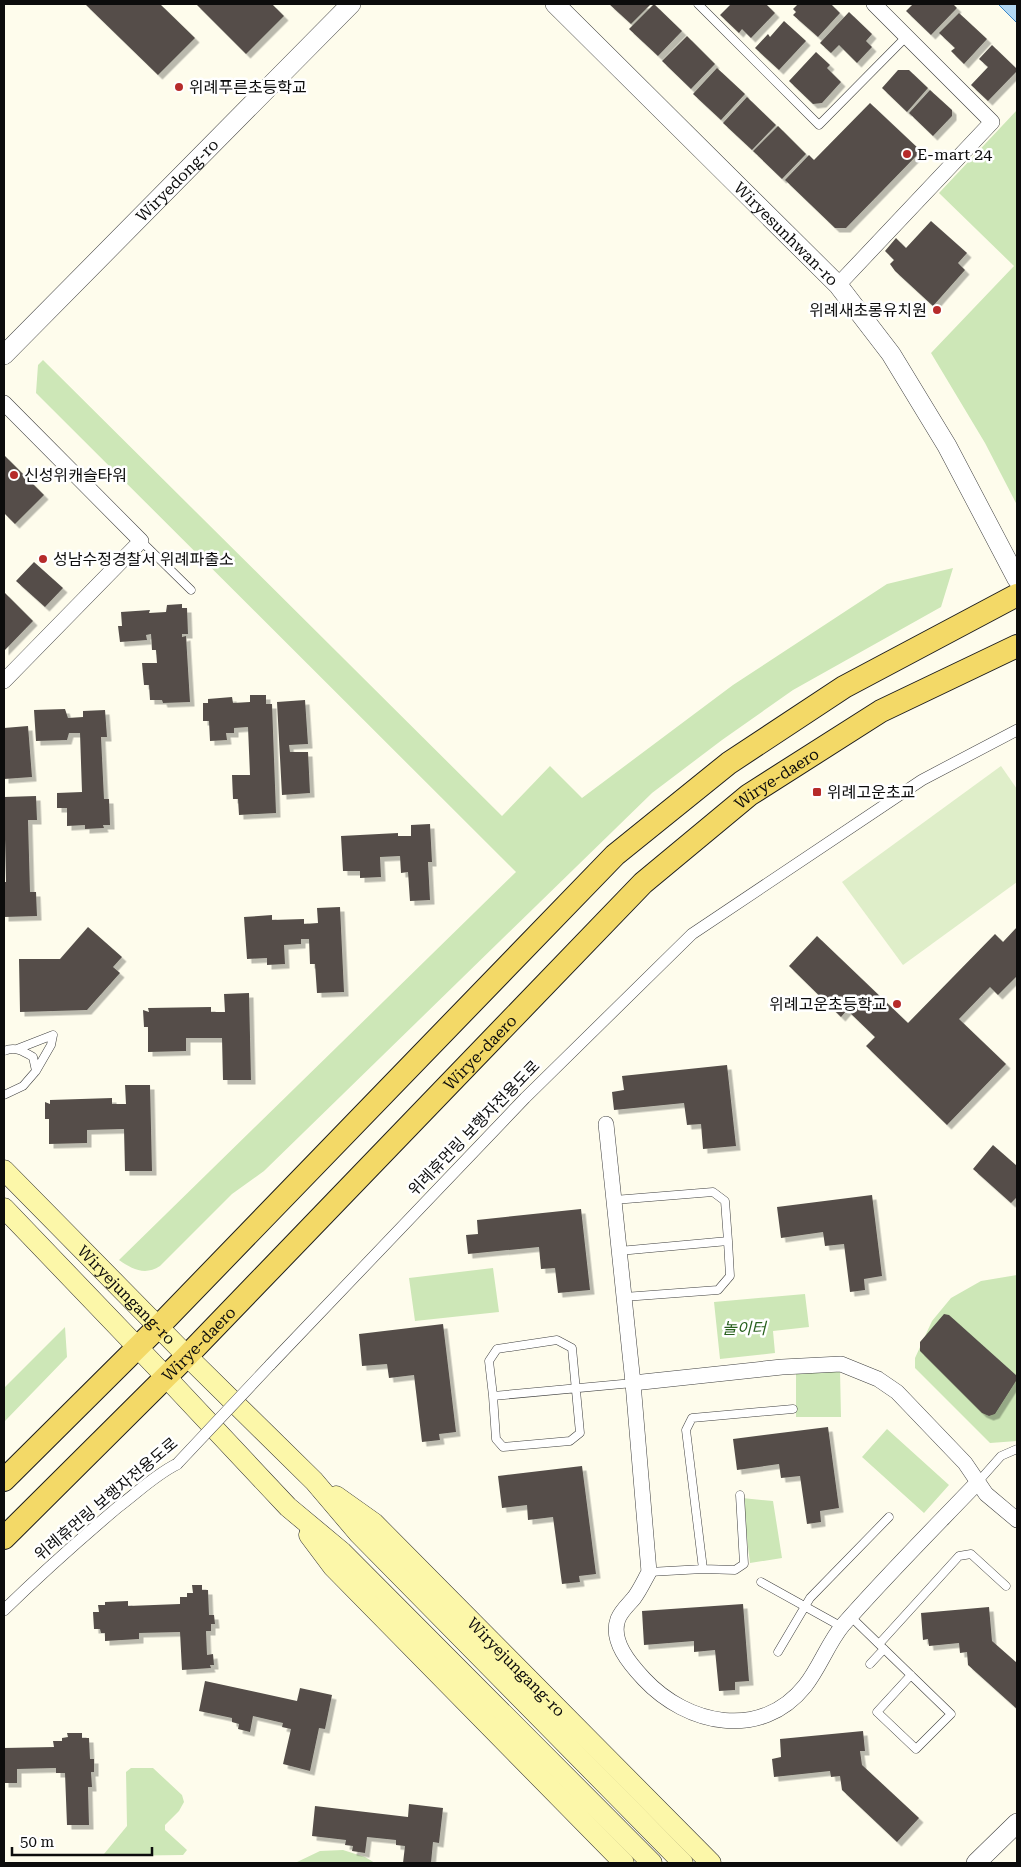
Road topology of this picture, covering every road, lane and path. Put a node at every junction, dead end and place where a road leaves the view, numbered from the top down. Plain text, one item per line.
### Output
1 (351, 4) edge
2 (555, 4) edge
3 (698, 4) edge
4 (874, 4) edge
5 (907, 36) junction
6 (838, 285) junction
7 (4, 355) edge
8 (4, 403) edge
9 (141, 541) junction
10 (1017, 579) edge
11 (191, 590) dead end
12 (1017, 595) edge
13 (1017, 646) edge
14 (4, 681) edge
15 (1017, 730) edge
16 (16, 1049) junction
17 (4, 1052) edge
18 (36, 1071) junction
19 (4, 1095) edge
20 (606, 1124) dead end
21 (4, 1170) edge
22 (614, 1200) junction
23 (4, 1208) edge
24 (728, 1241) junction
25 (620, 1251) junction
26 (624, 1297) junction
27 (158, 1327) junction
28 (138, 1347) junction
29 (187, 1356) junction
30 (166, 1377) junction
31 (633, 1383) junction
32 (576, 1389) junction
33 (493, 1396) junction
34 (793, 1409) dead end
35 (1017, 1450) edge
36 (4, 1480) edge
37 (314, 1481) junction
38 (978, 1482) junction
39 (740, 1495) dead end
40 (288, 1507) junction
41 (889, 1516) dead end
42 (1017, 1520) edge
43 (4, 1538) edge
44 (703, 1569) junction
45 (649, 1572) junction
46 (761, 1582) dead end
47 (1006, 1586) dead end
48 (805, 1606) junction
49 (4, 1610) edge
50 (846, 1622) junction
51 (882, 1646) junction
52 (778, 1652) dead end
53 (870, 1664) dead end
54 (911, 1675) junction
55 (1017, 1823) edge
56 (624, 1863) edge
57 (652, 1863) edge
58 (683, 1863) edge
59 (711, 1863) edge
60 (976, 1863) edge

1 - 7 street, Wiryedong-ro
2 - 6 street, Wiryesunhwan-ro
3 - 5 lane
4 - 5 street
5 - 6 street
6 - 10 street, Wiryesunhwan-ro
8 - 9 street
9 - 11 lane
9 - 14 street
12 - 27 main road
13 - 29 main road, Wirye-daero
15 - 49 street, 위례휴먼링 보행자전용도로, bridge
16 - 17 lane
16 - 18 lane
16 - 18 lane
18 - 19 lane
20 - 22 street
21 - 27 main road, Wiryejungang-ro
22 - 24 lane
22 - 25 street
23 - 28 main road, Wiryejungang-ro
24 - 25 lane
24 - 26 lane
25 - 26 street
26 - 31 street
27 - 28 main road
27 - 29 main road, Wiryejungang-ro
28 - 30 main road, Wiryejungang-ro
28 - 36 main road
29 - 30 main road, Wirye-daero
29 - 37 main road, Wiryejungang-ro
30 - 40 main road, Wiryejungang-ro
30 - 43 main road, Wirye-daero
31 - 32 lane
31 - 38 street
31 - 45 street
32 - 33 lane
32 - 33 lane
32 - 33 lane
34 - 44 lane
35 - 38 lane
37 - 58 main road, Wiryejungang-ro
37 - 59 main road, Wiryejungang-ro
38 - 42 street
38 - 50 street
39 - 44 lane
40 - 56 main road, Wiryejungang-ro
40 - 57 main road, Wiryejungang-ro
41 - 48 lane
44 - 45 lane
45 - 50 street
46 - 48 lane
47 - 51 lane
48 - 50 lane
48 - 52 lane
50 - 51 lane
51 - 53 lane
51 - 54 lane
54 - 54 lane
55 - 60 street

